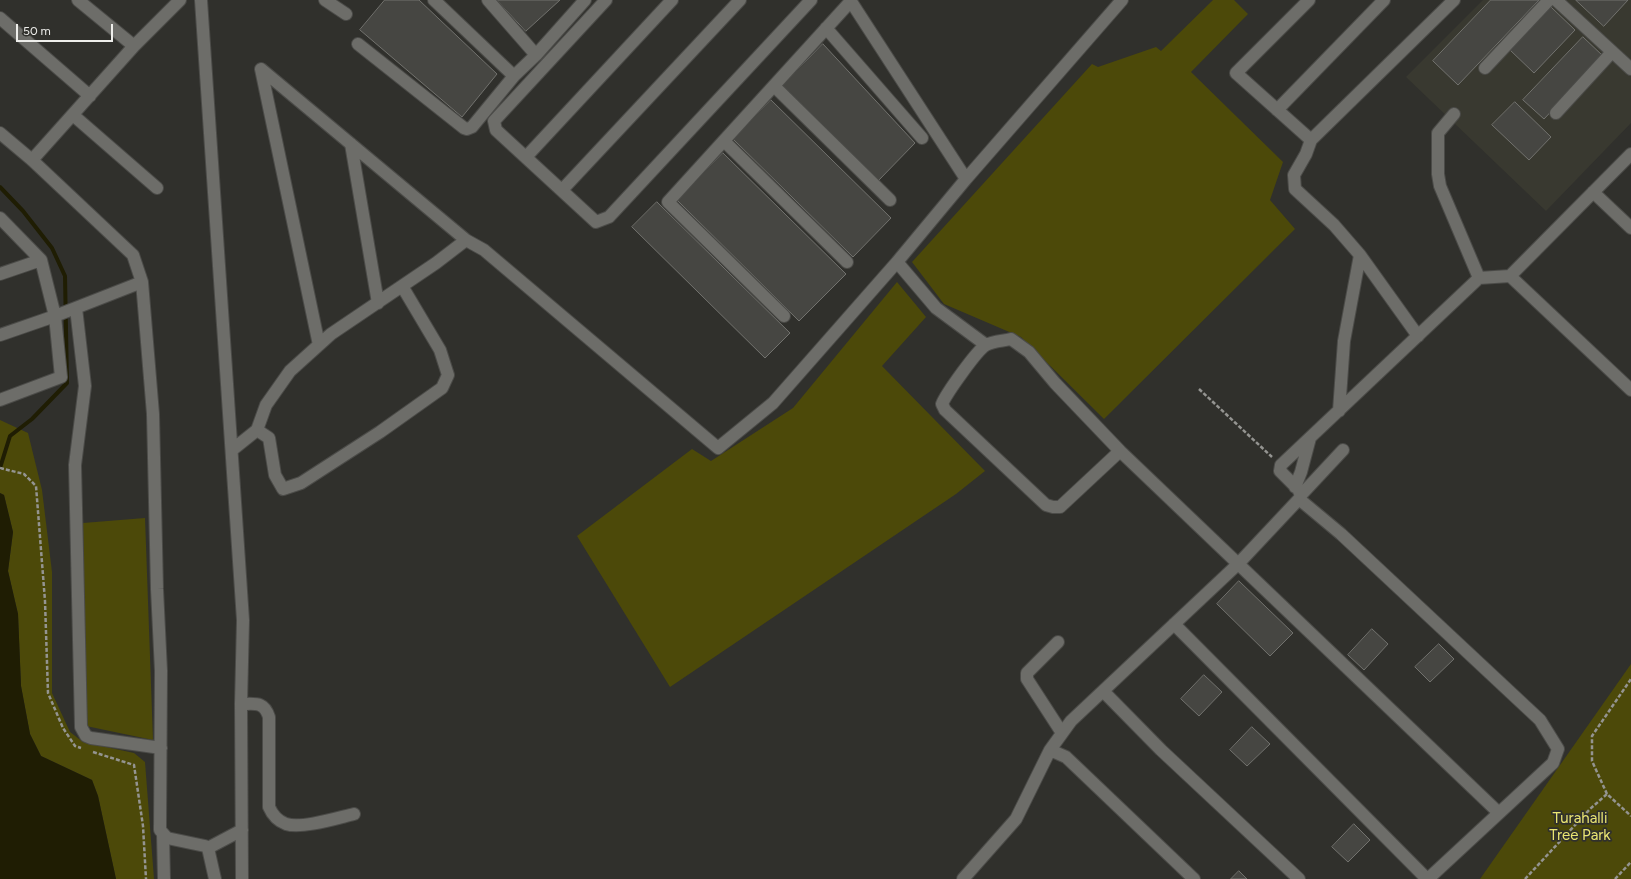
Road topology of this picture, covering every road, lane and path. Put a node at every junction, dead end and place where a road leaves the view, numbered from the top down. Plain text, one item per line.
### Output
1 (78, 0) edge
2 (180, 0) edge
3 (325, 0) edge
4 (434, 0) edge
5 (488, 0) edge
6 (585, 0) edge
7 (606, 0) edge
8 (672, 0) edge
9 (740, 0) edge
10 (811, 0) edge
11 (851, 0) edge
12 (1122, 0) edge
13 (1309, 0) edge
14 (1384, 0) edge
15 (1454, 0) edge
16 (1549, 0) edge
17 (1556, 0) edge
18 (197, 1) edge
19 (346, 14) dead end
20 (0, 18) edge
21 (826, 28) junction
22 (358, 44) dead end
23 (134, 46) junction
24 (1612, 52) junction
25 (536, 55) junction
26 (1485, 68) dead end
27 (1631, 69) edge
28 (514, 76) junction
29 (774, 86) junction
30 (90, 96) junction
31 (1278, 110) junction
32 (1556, 113) dead end
33 (1454, 114) dead end
34 (73, 115) junction
35 (0, 133) edge
36 (922, 138) dead end
37 (1311, 140) junction
38 (724, 141) junction
39 (351, 144) junction
40 (1631, 154) edge
41 (526, 157) junction
42 (32, 160) junction
43 (966, 179) junction
44 (157, 188) dead end
45 (562, 190) junction
46 (1593, 192) junction
47 (890, 200) dead end
48 (1, 220) edge
49 (1631, 228) edge
50 (466, 240) junction
51 (1360, 255) junction
52 (41, 260) junction
53 (847, 262) dead end
54 (897, 262) junction
55 (0, 274) edge
56 (1510, 276) junction
57 (1479, 278) junction
58 (142, 282) junction
59 (402, 286) junction
60 (378, 302) junction
61 (76, 308) junction
62 (55, 316) junction
63 (784, 316) dead end
64 (0, 335) edge
65 (1418, 336) junction
66 (319, 345) junction
67 (986, 345) junction
68 (1199, 389) dead end
69 (1631, 390) edge
70 (0, 400) edge
71 (1338, 411) junction
72 (257, 430) junction
73 (1310, 438) junction
74 (232, 450) junction
75 (1343, 450) dead end
76 (1120, 452) junction
77 (1281, 465) junction
78 (0, 468) edge
79 (6, 469) dead end
80 (1298, 493) junction
81 (1238, 564) junction
82 (1174, 624) junction
83 (1058, 642) dead end
84 (1631, 679) edge
85 (1628, 682) junction
86 (1631, 685) edge
87 (1103, 691) junction
88 (241, 704) junction
89 (1062, 733) junction
90 (161, 748) junction
91 (1050, 750) junction
92 (1607, 794) junction
93 (1499, 813) junction
94 (354, 814) dead end
95 (1631, 816) edge
96 (242, 830) junction
97 (163, 834) junction
98 (208, 848) junction
99 (1631, 862) edge
100 (164, 879) edge
101 (215, 879) edge
102 (242, 879) edge
103 (963, 879) edge
104 (1194, 879) edge
105 (1299, 879) edge
106 (1428, 879) edge
107 (1525, 879) edge
108 (1615, 879) edge

1 - 23 street
2 - 23 street
3 - 19 street
4 - 28 street
5 - 25 street
6 - 25 street
7 - 41 street
8 - 41 street
9 - 45 street
10 - 45 street
11 - 21 street
11 - 43 street
12 - 43 street
13 - 31 street
14 - 31 street
15 - 37 street
16 - 26 street
17 - 24 street
18 - 74 street
20 - 30 street
21 - 29 street
21 - 36 street
22 - 28 street
23 - 30 street
24 - 27 street
24 - 32 street
25 - 28 street
29 - 38 street
29 - 47 street
30 - 34 street
31 - 37 street
33 - 57 street
34 - 42 street
34 - 44 street
35 - 42 street
37 - 51 street
38 - 53 street
38 - 63 street
39 - 50 street
39 - 60 street
39 - 66 street
40 - 46 street
41 - 45 street
42 - 58 street
43 - 54 street
46 - 49 street
46 - 56 street
48 - 52 street
50 - 54 street
50 - 59 street
51 - 65 street
51 - 71 street
52 - 55 street
52 - 62 street
54 - 67 street
56 - 57 street
56 - 69 street
57 - 65 street
58 - 61 street
58 - 90 street
59 - 60 street
59 - 72 street
60 - 66 street
61 - 62 street
61 - 90 street
62 - 64 street
62 - 70 street
65 - 71 street
66 - 72 street
67 - 76 street
67 - 76 street
68 - 77 path
71 - 73 street
72 - 74 street
73 - 77 street
73 - 80 street
74 - 88 street
75 - 80 street
76 - 81 street
77 - 80 street
78 - 79 path
80 - 81 street
80 - 93 street
81 - 82 street
81 - 93 street
82 - 87 street
82 - 106 street
83 - 89 street
84 - 85 path
85 - 86 path
85 - 92 path
87 - 89 street
87 - 105 street
88 - 94 street
88 - 96 street
89 - 91 street
90 - 97 street
91 - 103 street
91 - 104 street
92 - 95 path
92 - 107 path
93 - 106 street
96 - 98 street
96 - 102 street
97 - 98 street
97 - 100 street
98 - 101 street
99 - 108 path

